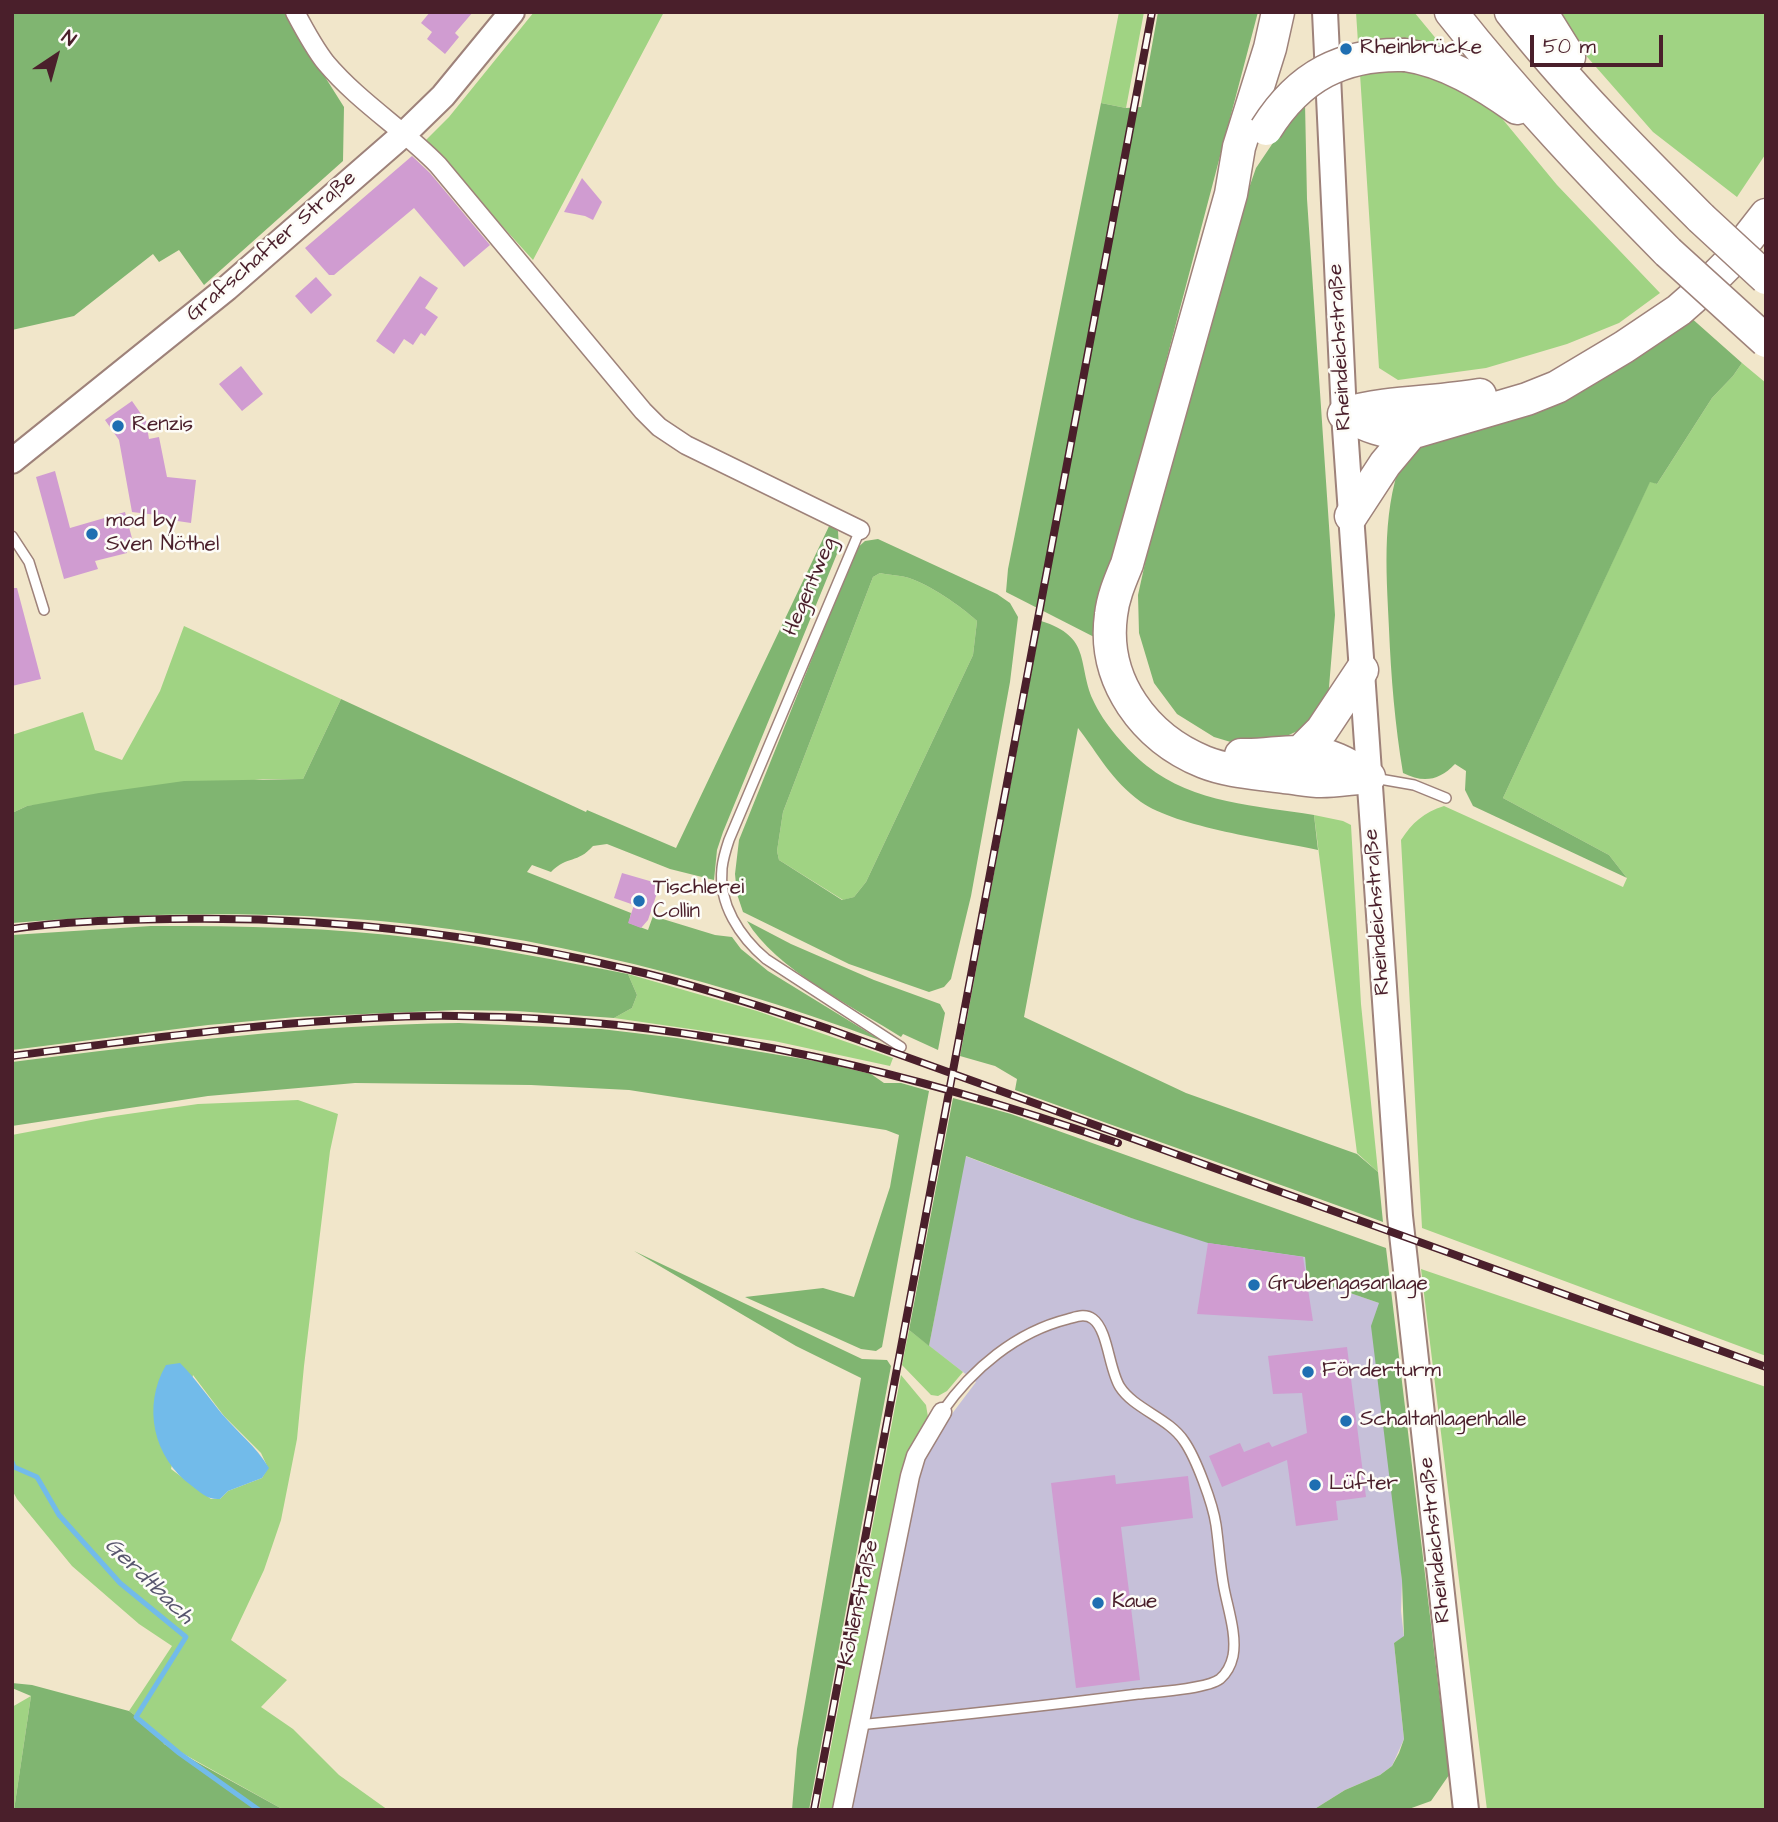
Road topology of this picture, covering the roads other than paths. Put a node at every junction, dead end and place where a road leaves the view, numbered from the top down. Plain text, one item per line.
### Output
1 (295, 12) edge
2 (512, 12) edge
3 (1278, 12) edge
4 (1325, 12) edge
5 (1451, 12) edge
6 (1511, 12) edge
7 (1541, 12) edge
8 (1553, 132) junction
9 (405, 133) junction
10 (1625, 143) junction
11 (1231, 194) junction
12 (1766, 215) edge
13 (1766, 278) edge
14 (1766, 341) edge
15 (1594, 363) junction
16 (1344, 414) junction
17 (1411, 433) junction
18 (12, 461) edge
19 (1351, 516) junction
20 (860, 530) joint
21 (12, 536) edge
22 (1126, 564) junction
23 (44, 610) dead end
24 (1362, 670) junction
25 (1301, 751) junction
26 (1369, 777) junction
27 (1446, 798) dead end
28 (901, 1047) dead end
29 (942, 1412) joint
30 (858, 1725) junction
31 (842, 1810) edge
32 (1466, 1810) edge

1 - 9 street, Hegentweg
2 - 9 main road, Grafschafter Straße
3 - 11 highway
4 - 16 main road, Rheindeichstraße
5 - 8 highway
6 - 10 highway
7 - 10 highway
8 - 11 highway, bridge
8 - 14 highway, bridge
9 - 18 main road, Grafschafter Straße
9 - 20 street, Hegentweg
10 - 13 highway, bridge
11 - 22 highway
12 - 15 highway
15 - 16 highway
15 - 17 highway
16 - 17 highway
16 - 19 main road, Rheindeichstraße
17 - 19 highway
19 - 24 main road, Rheindeichstraße
20 - 28 lane, Hegentweg
21 - 23 lane
22 - 25 highway
22 - 26 highway
24 - 25 highway
24 - 26 main road, Rheindeichstraße
25 - 26 highway
26 - 27 lane
26 - 32 main road, Rheindeichstraße
29 - 30 street, Kohlenstraße
29 - 30 lane
30 - 31 street, Kohlenstraße

